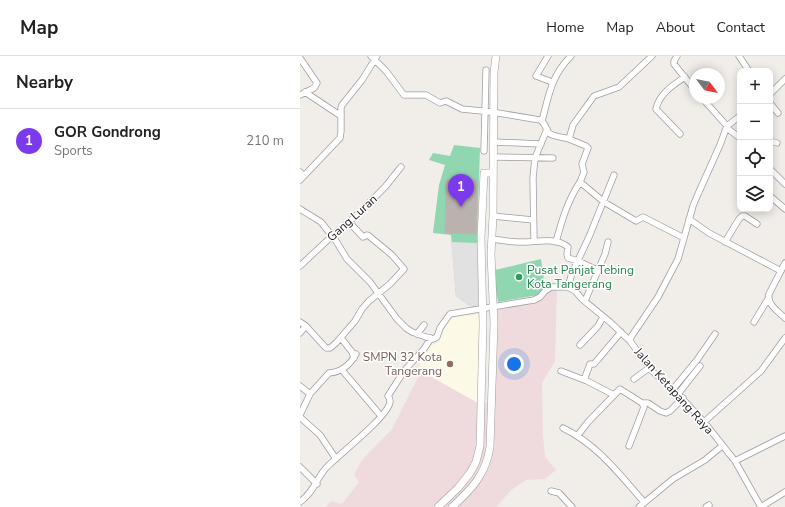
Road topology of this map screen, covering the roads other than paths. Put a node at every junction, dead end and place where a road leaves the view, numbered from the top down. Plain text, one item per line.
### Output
1 (496, 56) edge
2 (548, 56) edge
3 (571, 56) edge
4 (652, 56) edge
5 (739, 56) edge
6 (374, 57) edge
7 (675, 57) edge
8 (300, 58) edge
9 (747, 68) edge
10 (486, 70) dead end
11 (685, 77) junction
12 (785, 79) edge
13 (552, 82) junction
14 (689, 82) edge
15 (773, 91) edge
16 (303, 94) edge
17 (707, 104) edge
18 (771, 104) edge
19 (489, 112) junction
20 (778, 113) dead end
21 (341, 116) junction
22 (737, 119) edge
23 (542, 122) junction
24 (727, 127) junction
25 (547, 129) junction
26 (680, 134) dead end
27 (737, 135) edge
28 (569, 139) junction
29 (494, 142) junction
30 (773, 142) edge
31 (777, 143) dead end
32 (541, 144) junction
33 (484, 151) dead end
34 (494, 157) junction
35 (535, 158) junction
36 (553, 158) dead end
37 (401, 167) dead end
38 (773, 171) edge
39 (489, 173) junction
40 (614, 175) dead end
41 (301, 176) edge
42 (580, 182) junction
43 (785, 184) edge
44 (773, 199) edge
45 (604, 202) junction
46 (300, 209) edge
47 (785, 209) edge
48 (493, 216) junction
49 (689, 219) junction
50 (534, 220) junction
51 (349, 222) junction
52 (757, 224) dead end
53 (332, 236) junction
54 (684, 238) junction
55 (492, 239) junction
56 (534, 242) junction
57 (556, 242) junction
58 (608, 242) dead end
59 (725, 242) junction
60 (578, 261) junction
61 (785, 264) edge
62 (300, 266) edge
63 (598, 270) junction
64 (780, 271) junction
65 (482, 281) junction
66 (492, 281) junction
67 (568, 287) junction
68 (378, 293) junction
69 (768, 299) junction
70 (585, 302) junction
71 (489, 308) junction
72 (603, 316) junction
73 (785, 318) edge
74 (300, 322) edge
75 (754, 322) dead end
76 (489, 324) junction
77 (424, 325) dead end
78 (306, 326) junction
79 (621, 332) junction
80 (300, 333) edge
81 (417, 334) junction
82 (715, 334) dead end
83 (341, 338) junction
84 (431, 338) junction
85 (785, 338) edge
86 (630, 341) junction
87 (580, 346) dead end
88 (700, 366) dead end
89 (649, 368) junction
90 (342, 370) junction
91 (562, 371) dead end
92 (634, 379) dead end
93 (584, 380) junction
94 (300, 386) edge
95 (673, 389) junction
96 (310, 394) junction
97 (614, 395) junction
98 (680, 396) junction
99 (642, 403) junction
100 (300, 416) edge
101 (381, 416) junction
102 (704, 422) junction
103 (564, 428) dead end
104 (578, 435) junction
105 (785, 436) edge
106 (629, 446) dead end
107 (722, 446) junction
108 (484, 456) junction
109 (336, 459) junction
110 (735, 461) junction
111 (300, 467) edge
112 (317, 484) junction
113 (552, 491) dead end
114 (785, 492) edge
115 (300, 502) edge
116 (644, 502) junction
117 (438, 507) edge
118 (452, 507) edge
119 (572, 507) edge
120 (639, 507) edge
121 (761, 507) edge

1 - 19 street
2 - 13 street
3 - 13 street
4 - 28 street
5 - 9 street
6 - 19 street
6 - 21 street
7 - 11 street
8 - 16 street
10 - 19 street
11 - 14 street
11 - 26 street
12 - 15 street
13 - 23 street
16 - 21 street
17 - 24 street
18 - 20 street
19 - 23 street
19 - 29 street
19 - 33 street
21 - 41 street
22 - 24 street, Jalan Ketapang Raya
23 - 25 street
24 - 27 street
24 - 49 street, Jalan Ketapang Raya
25 - 28 street
25 - 32 street
28 - 42 street
29 - 32 street
29 - 34 street
30 - 31 street
32 - 35 street
34 - 35 street
34 - 39 street
35 - 36 street
35 - 50 street
37 - 51 street, Gang Luran
38 - 43 street
39 - 48 street
39 - 65 street
40 - 45 street
42 - 45 street
42 - 57 street
44 - 47 street
45 - 54 street
45 - 60 street
46 - 53 street
48 - 50 street
48 - 55 street
49 - 54 street, Jalan Ketapang Raya
49 - 59 street
50 - 56 street
51 - 53 street, Gang Luran
51 - 68 street
52 - 59 street
53 - 62 street, Gang Luran
53 - 68 street
54 - 86 street, Jalan Ketapang Raya
55 - 56 street
55 - 66 street
56 - 57 street
57 - 60 street
58 - 63 street
59 - 64 street
60 - 63 street
60 - 67 street
61 - 64 street
63 - 70 street
64 - 69 street
65 - 66 street
65 - 71 street
66 - 71 street
67 - 70 street
67 - 71 street
68 - 81 street
68 - 83 street
69 - 73 street
69 - 75 street
70 - 72 street
71 - 76 street
71 - 76 street
71 - 84 street
72 - 79 street
72 - 87 street
74 - 78 street
76 - 108 street
76 - 108 street
77 - 81 street
78 - 80 street
78 - 83 street
79 - 86 street
79 - 93 street
81 - 84 street
82 - 95 street
83 - 90 street
84 - 101 street
85 - 102 street
86 - 89 street, Jalan Ketapang Raya
88 - 98 street
89 - 92 street
89 - 95 street, Jalan Ketapang Raya
90 - 96 street
90 - 101 street
91 - 93 street
93 - 97 street
94 - 96 street
95 - 98 street, Jalan Ketapang Raya
96 - 100 street
97 - 99 street
97 - 104 street
98 - 99 street
98 - 102 street, Jalan Ketapang Raya
99 - 106 street
100 - 109 street
101 - 109 street
102 - 107 street, Jalan Ketapang Raya
103 - 104 street
104 - 116 street
105 - 110 street
107 - 110 street
107 - 116 street, Jalan Ketapang Raya
108 - 117 street
108 - 118 street
109 - 112 street
110 - 121 street
111 - 112 street
112 - 115 street
113 - 119 street
114 - 121 street
116 - 120 street, Jalan Ketapang Raya

